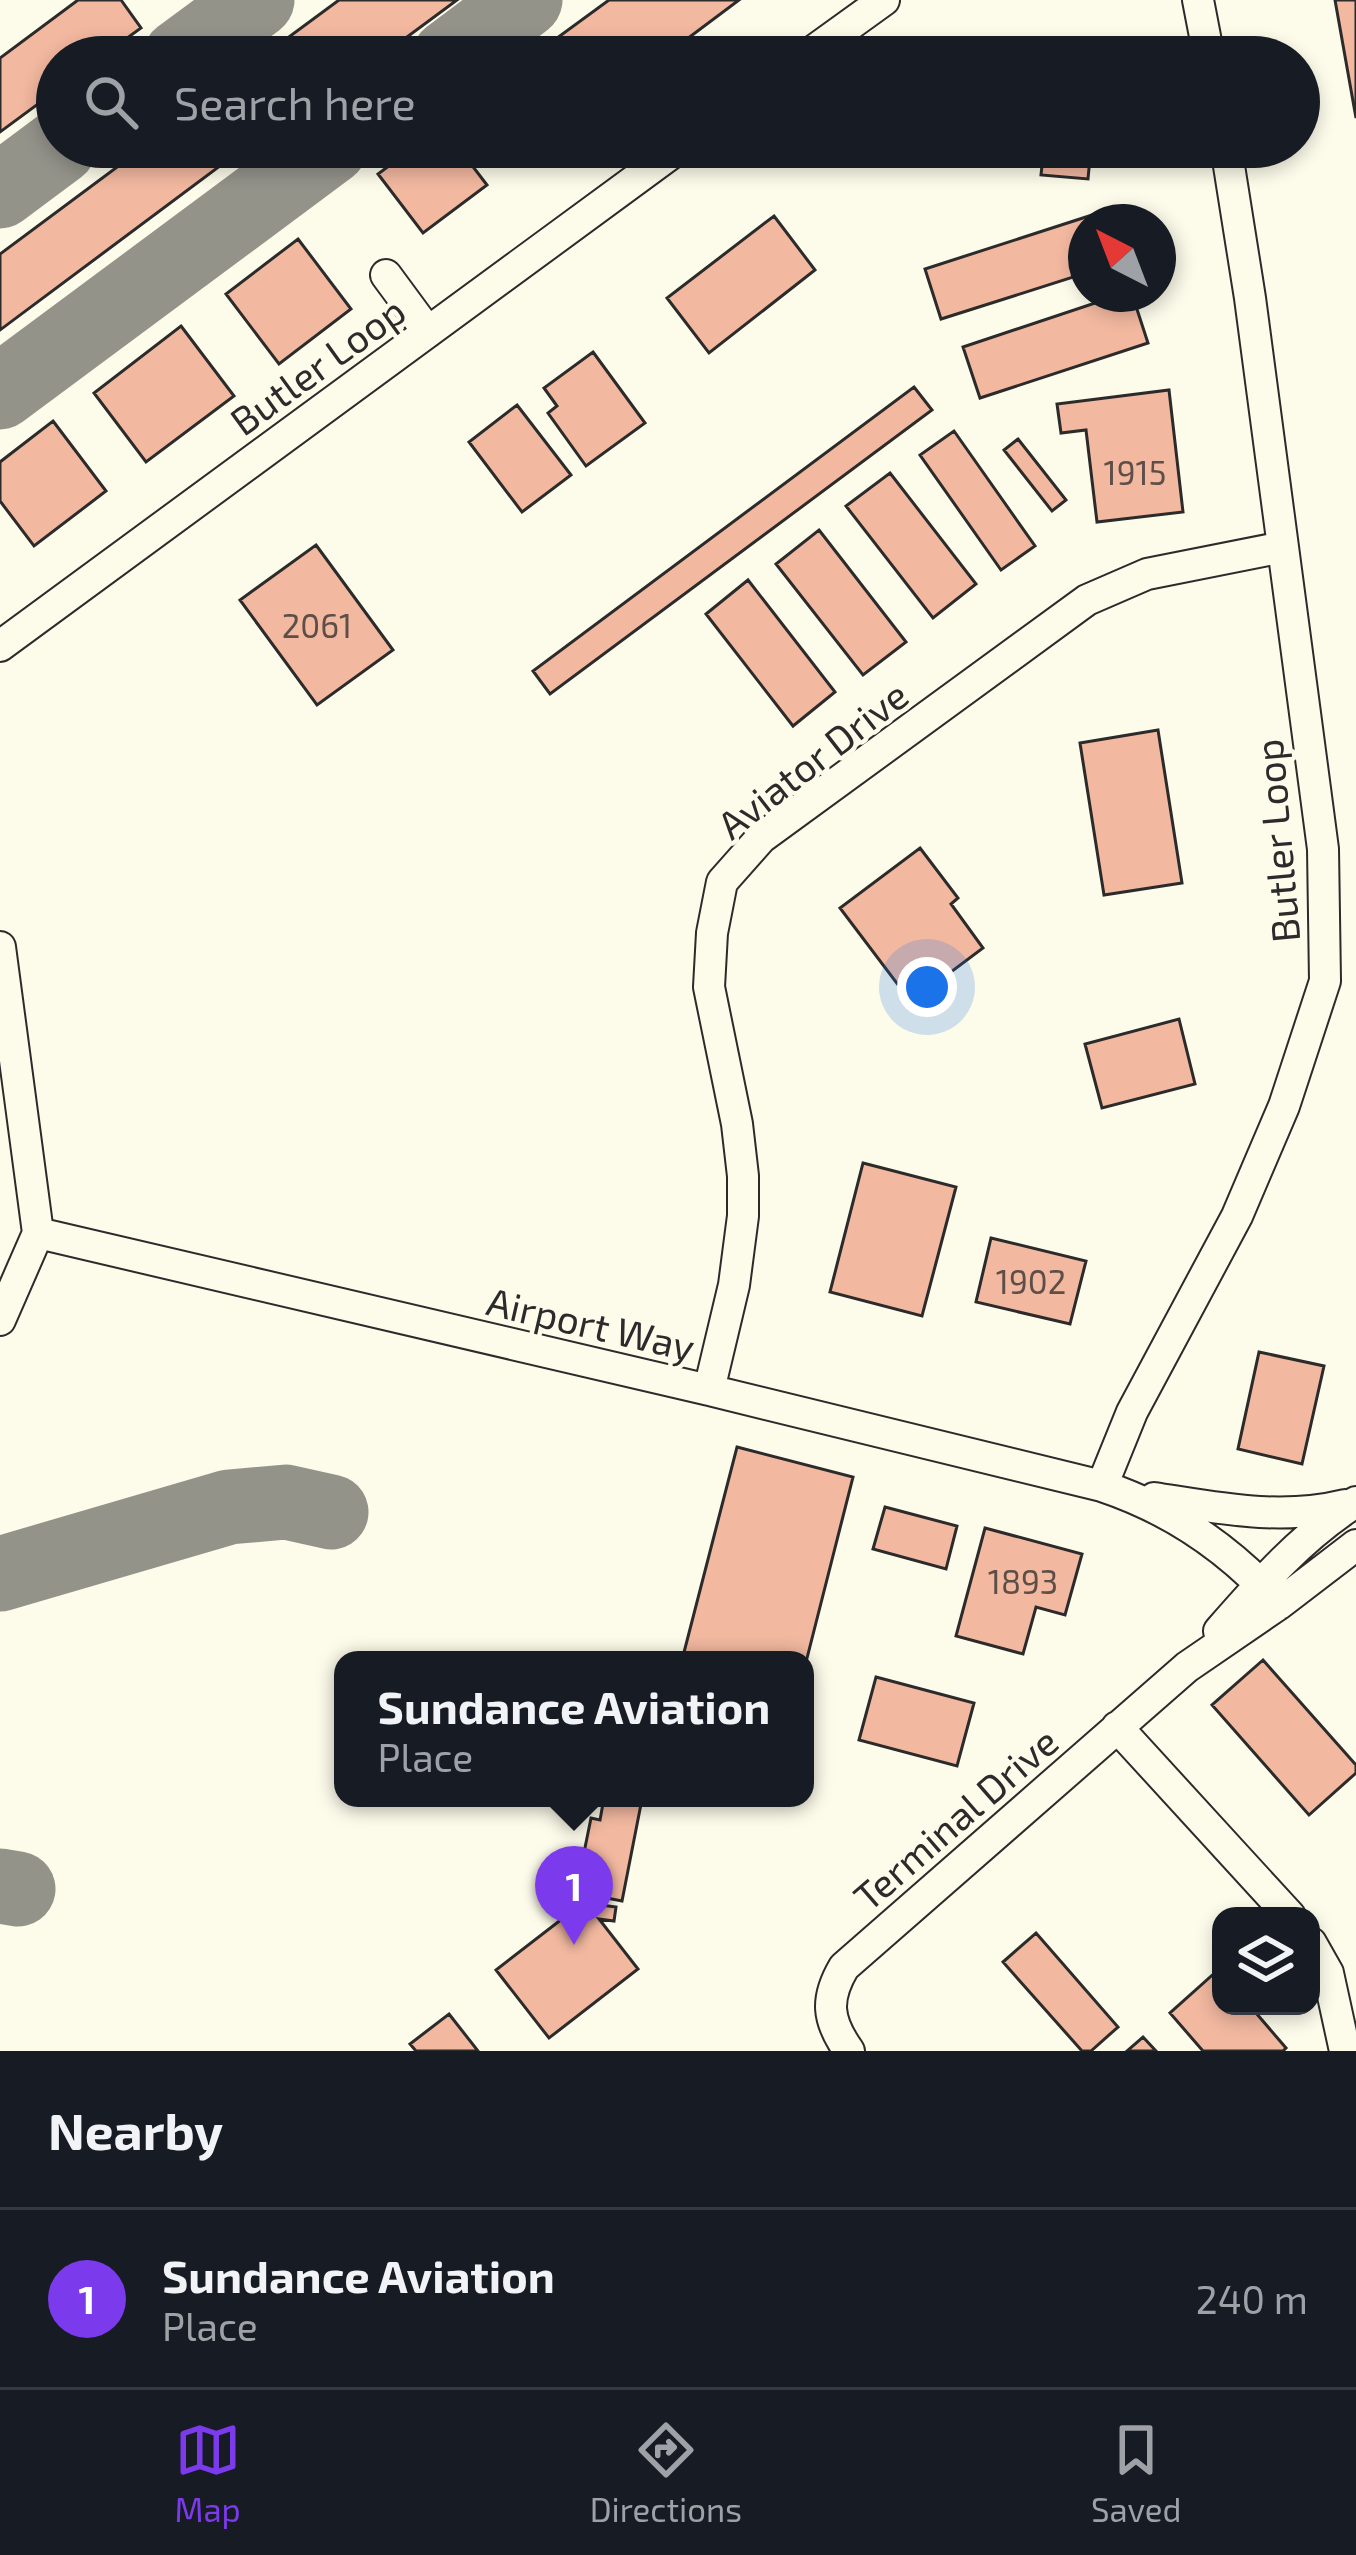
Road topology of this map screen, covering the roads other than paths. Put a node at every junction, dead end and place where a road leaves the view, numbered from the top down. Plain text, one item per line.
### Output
1 (884, 0) edge
2 (1198, 0) edge
3 (834, 36) edge
4 (1205, 36) edge
5 (651, 168) edge
6 (1229, 168) edge
7 (386, 274) dead end
8 (428, 332) junction
9 (1283, 547) junction
10 (0, 646) edge
11 (0, 947) edge
12 (38, 1233) junction
13 (0, 1320) edge
14 (709, 1390) junction
15 (1113, 1490) junction
16 (1356, 1502) edge
17 (1356, 1545) edge
18 (1270, 1594) junction
19 (1117, 1727) junction
20 (1282, 1907) edge
21 (1320, 1959) edge
22 (849, 2051) edge
23 (1345, 2051) edge

1 - 3 street
2 - 4 street
5 - 8 street, Butler Loop
6 - 9 street, Butler Loop
7 - 8 street
8 - 10 street, Butler Loop
9 - 14 street, Aviator Drive
9 - 15 street, Butler Loop
11 - 12 street
12 - 13 street
12 - 14 street, Airport Way
14 - 15 street, Airport Way
15 - 16 street, Airport Way
15 - 18 street, Airport Way
16 - 18 street, Airport Way
17 - 18 street
18 - 19 street, Terminal Drive
19 - 20 street
19 - 22 street, Terminal Drive
21 - 23 street

